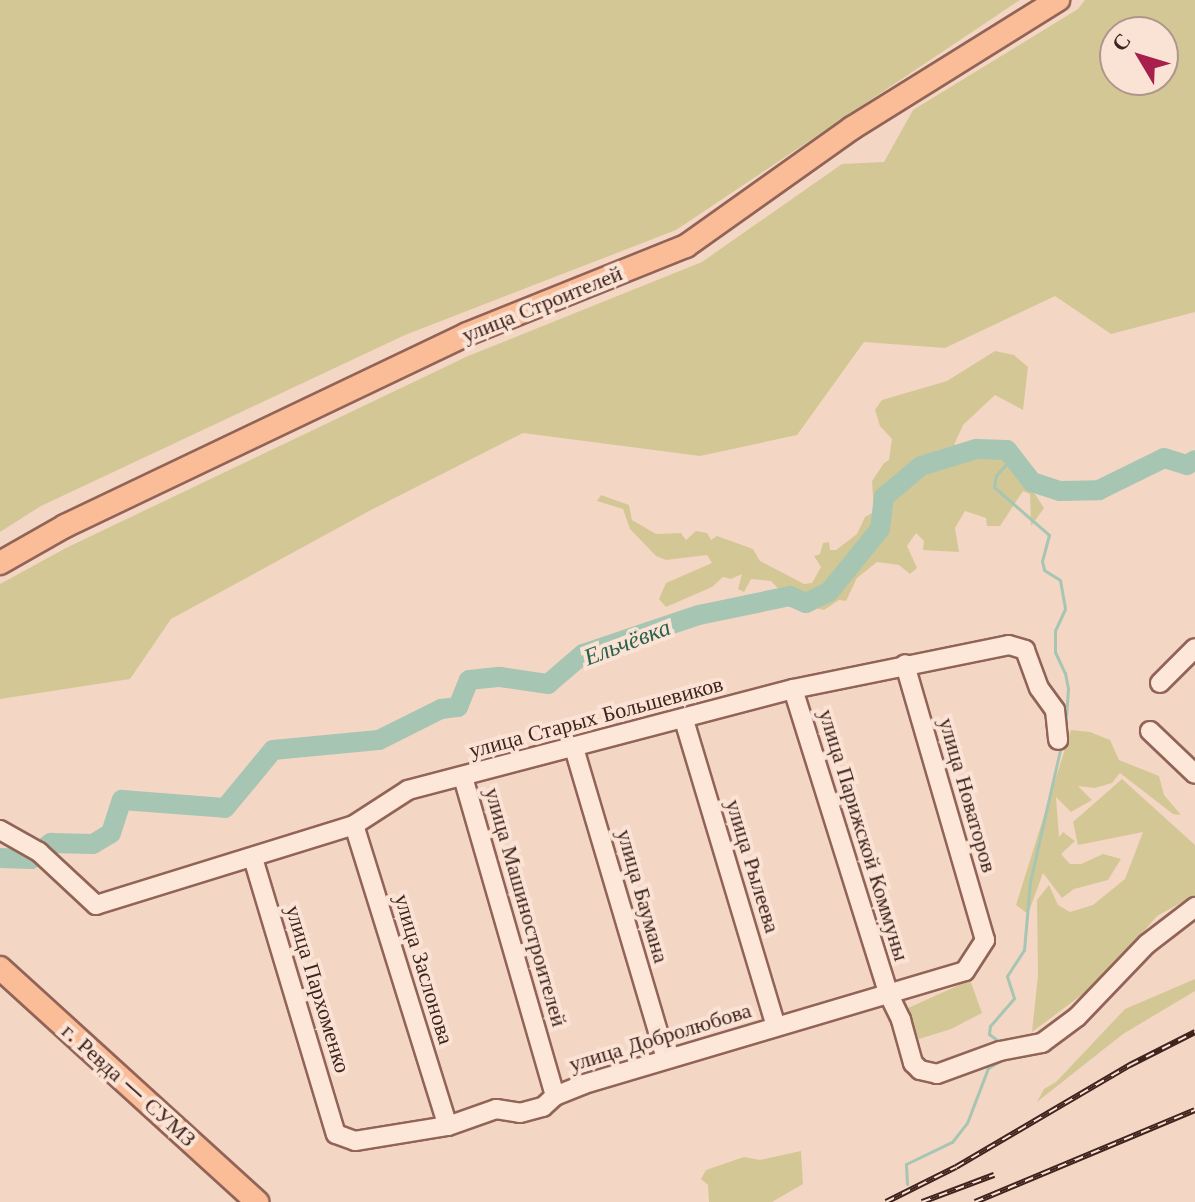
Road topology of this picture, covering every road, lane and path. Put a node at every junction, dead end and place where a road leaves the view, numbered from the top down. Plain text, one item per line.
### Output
1 (1058, 0) edge
2 (0, 563) edge
3 (1195, 648) edge
4 (905, 664) junction
5 (1160, 683) dead end
6 (793, 689) junction
7 (684, 720) junction
8 (1150, 731) dead end
9 (1058, 740) dead end
10 (574, 748) junction
11 (1195, 774) edge
12 (463, 777) junction
13 (354, 825) junction
14 (0, 830) edge
15 (253, 858) junction
16 (1195, 907) edge
17 (985, 940) joint
18 (0, 968) edge
19 (889, 995) junction
20 (776, 1026) junction
21 (666, 1058) junction
22 (555, 1096) junction
23 (448, 1126) junction
24 (336, 1134) joint
25 (257, 1202) edge

1 - 2 main road, улица Строителей
3 - 5 street
4 - 6 street, улица Старых Большевиков
4 - 9 street, улица Старых Большевиков
4 - 17 street, улица Новаторов
6 - 7 street, улица Старых Большевиков
6 - 19 street, улица Парижской Коммуны
7 - 10 street, улица Старых Большевиков
7 - 20 street, улица Рылеева
8 - 11 street
10 - 12 street, улица Старых Большевиков
10 - 21 street, улица Баумана
12 - 13 street, улица Старых Большевиков
12 - 22 street, улица Машиностроителей
13 - 15 street, улица Старых Большевиков
13 - 23 street, улица Заслонова
14 - 15 street, улица Старых Большевиков
15 - 24 street, улица Пархоменко
16 - 19 street, улица Парижской Коммуны
17 - 19 street, улица Добролюбова
18 - 25 main road, г. Ревда — СУМЗ
19 - 20 street, улица Добролюбова
20 - 21 street, улица Добролюбова
21 - 22 street, улица Добролюбова
22 - 23 street, улица Добролюбова
23 - 24 street, улица Добролюбова

